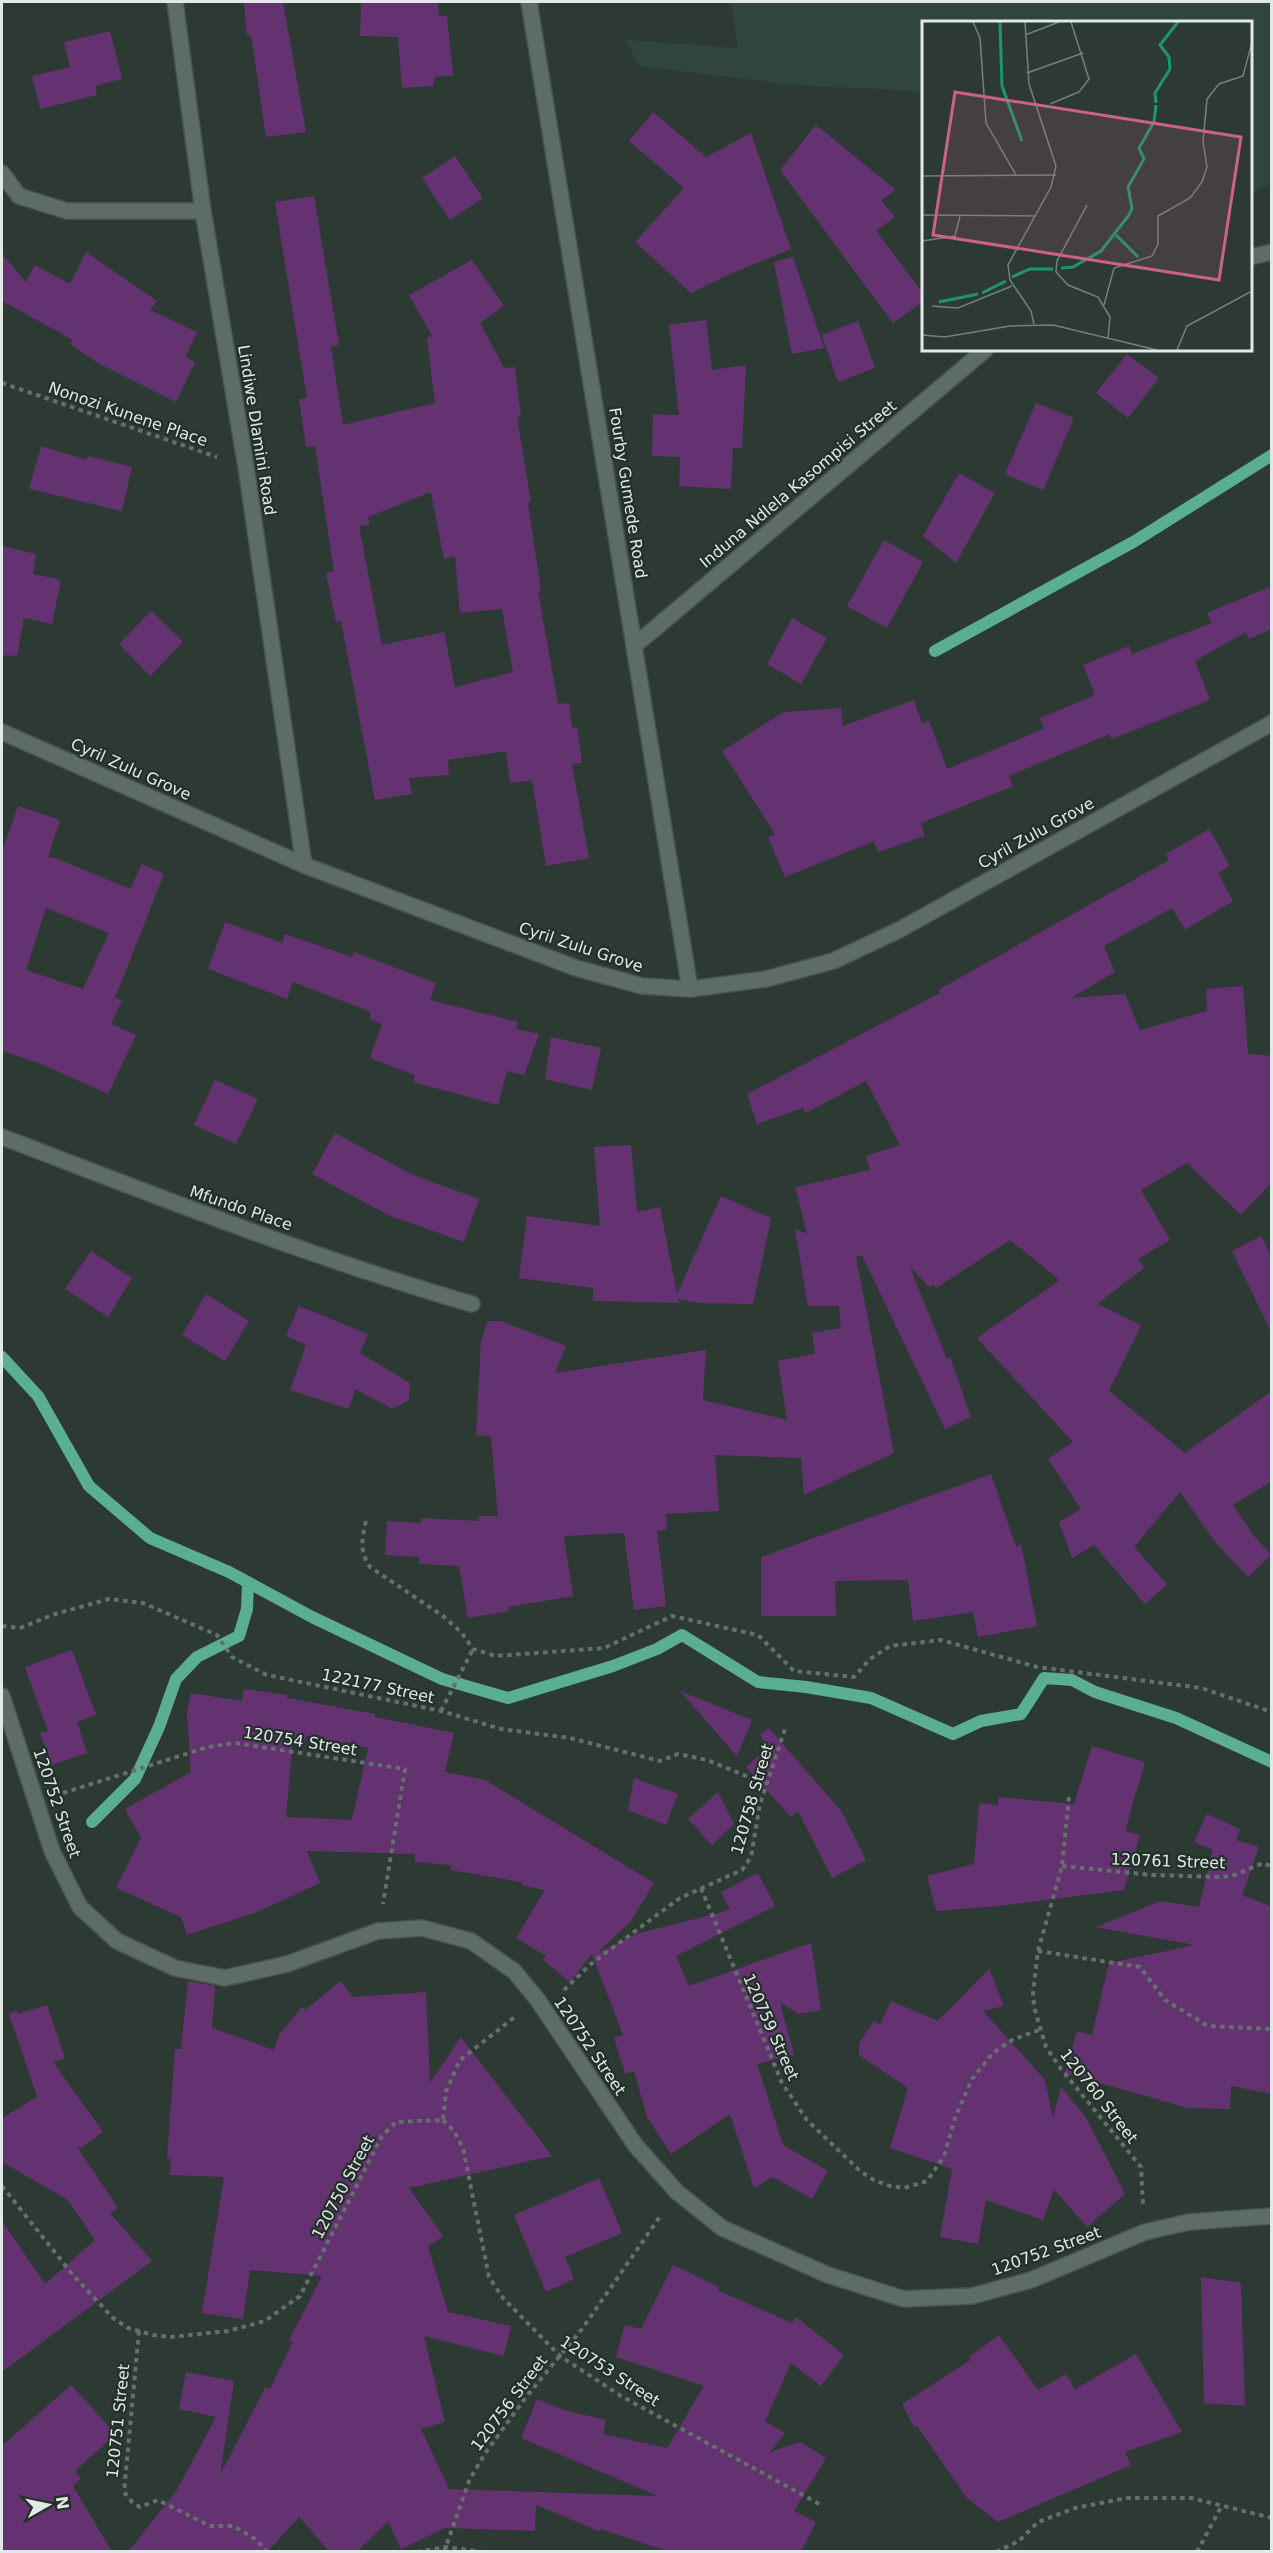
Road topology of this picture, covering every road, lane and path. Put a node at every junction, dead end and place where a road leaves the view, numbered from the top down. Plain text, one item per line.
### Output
1 (175, 2) edge
2 (529, 2) edge
3 (2, 173) edge
4 (203, 211) junction
5 (1272, 252) edge
6 (1252, 256) edge
7 (984, 351) edge
8 (2, 383) edge
9 (246, 467) junction
10 (634, 645) junction
11 (1272, 723) edge
12 (2, 732) edge
13 (304, 865) junction
14 (690, 990) junction
15 (2, 1137) edge
16 (472, 1304) dead end
17 (366, 1521) dead end
18 (2, 1626) edge
19 (473, 1649) junction
20 (2, 1696) edge
21 (441, 1711) junction
22 (1272, 1712) edge
23 (786, 1726) dead end
24 (766, 1784) junction
25 (1069, 1797) dead end
26 (36, 1802) junction
27 (1062, 1866) junction
28 (1272, 1867) edge
29 (700, 1888) junction
30 (378, 1931) junction
31 (1038, 1951) junction
32 (537, 1999) junction
33 (1272, 2029) edge
34 (1039, 2030) junction
35 (442, 2120) junction
36 (2, 2186) edge
37 (677, 2192) junction
38 (1272, 2216) edge
39 (1145, 2232) junction
40 (140, 2331) junction
41 (560, 2356) junction
42 (823, 2505) dead end
43 (1221, 2507) junction
44 (1272, 2518) edge
45 (445, 2549) edge
46 (267, 2552) edge
47 (417, 2552) edge
48 (483, 2552) edge
49 (996, 2552) edge
50 (1197, 2552) edge

1 - 4 street, Lindiwe Dlamini Road
2 - 10 street, Fourby Gumede Road
3 - 4 street
4 - 9 street, Lindiwe Dlamini Road
5 - 6 street
7 - 10 street, Induna Ndlela Kasompisi Street
8 - 9 path, Nonozi Kunene Place
9 - 13 street, Lindiwe Dlamini Road
10 - 14 street, Fourby Gumede Road
11 - 14 street, Cyril Zulu Grove
12 - 13 street, Cyril Zulu Grove
13 - 14 street, Cyril Zulu Grove
15 - 16 street, Mfundo Place
17 - 19 path
18 - 21 path, 122177 Street
19 - 21 path
19 - 22 path
20 - 26 street, 120752 Street
21 - 24 path, 122177 Street
23 - 24 path, 120758 Street
24 - 29 path, 120758 Street
25 - 27 path, 120760 Street
26 - 30 street, 120752 Street
26 - 30 path, 120754 Street
27 - 28 path, 120761 Street
27 - 31 path, 120760 Street
29 - 32 path
29 - 34 path, 120759 Street
30 - 32 street, 120752 Street
31 - 33 path
31 - 34 path, 120760 Street
32 - 35 path
32 - 37 street, 120752 Street
34 - 39 path, 120760 Street
35 - 40 path, 120750 Street
35 - 41 path, 120753 Street
36 - 40 path, 120750 Street
37 - 39 street, 120752 Street
37 - 41 path, 120756 Street
38 - 39 street, 120752 Street
40 - 46 path, 120751 Street
41 - 42 path, 120753 Street
41 - 45 path, 120756 Street
43 - 44 path
43 - 49 path
43 - 50 path
45 - 47 path
45 - 48 path

